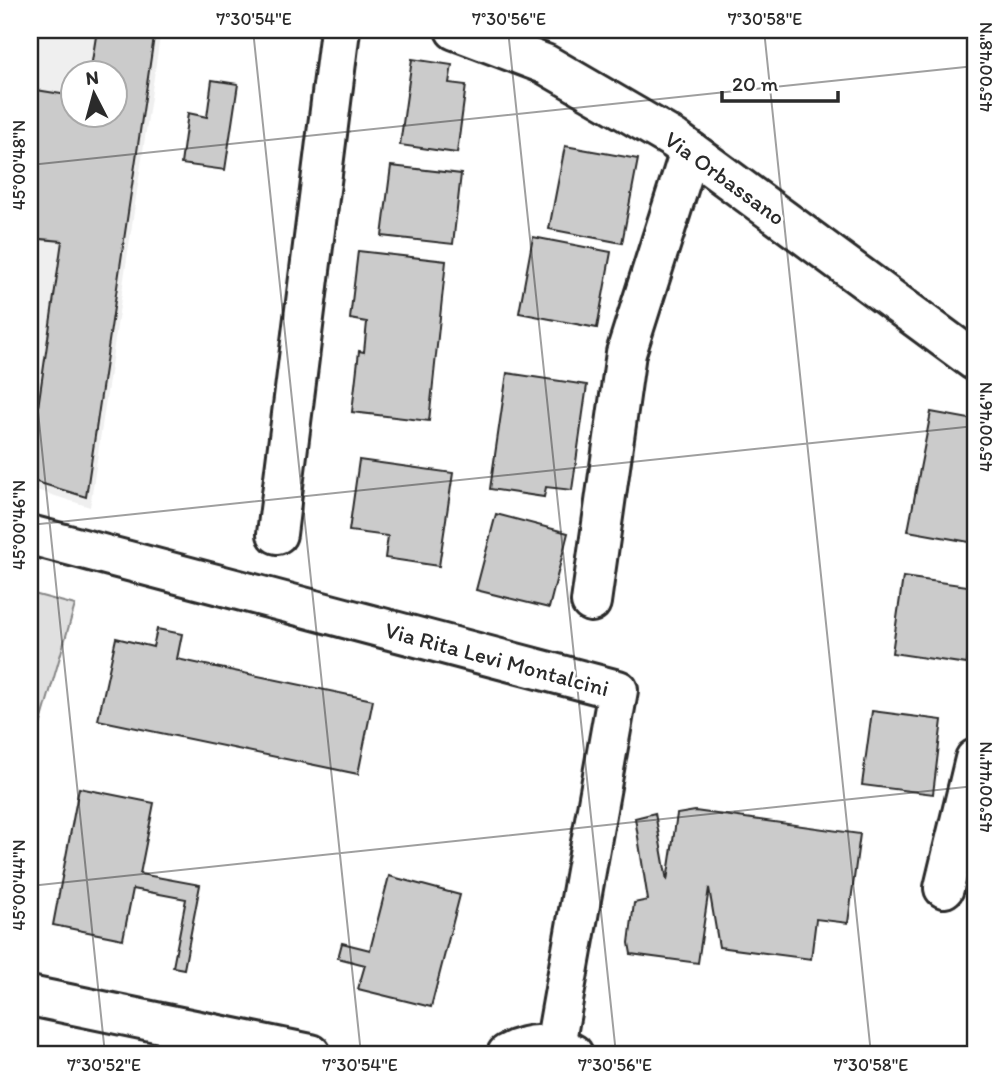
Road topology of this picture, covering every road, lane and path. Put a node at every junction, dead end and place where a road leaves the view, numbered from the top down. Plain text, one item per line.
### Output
1 (340, 30) edge
2 (455, 30) edge
3 (690, 151) junction
4 (975, 361) edge
5 (277, 534) dead end
6 (30, 535) edge
7 (591, 603) dead end
8 (975, 758) edge
9 (944, 888) dead end
10 (30, 996) edge
11 (564, 1050) edge
12 (311, 1054) edge
13 (507, 1054) edge

1 - 5 street
2 - 3 street, Via Orbassano
3 - 4 street, Via Orbassano
3 - 7 street
6 - 11 street, Via Rita Levi Montalcini
8 - 9 street
10 - 12 street
11 - 13 street

